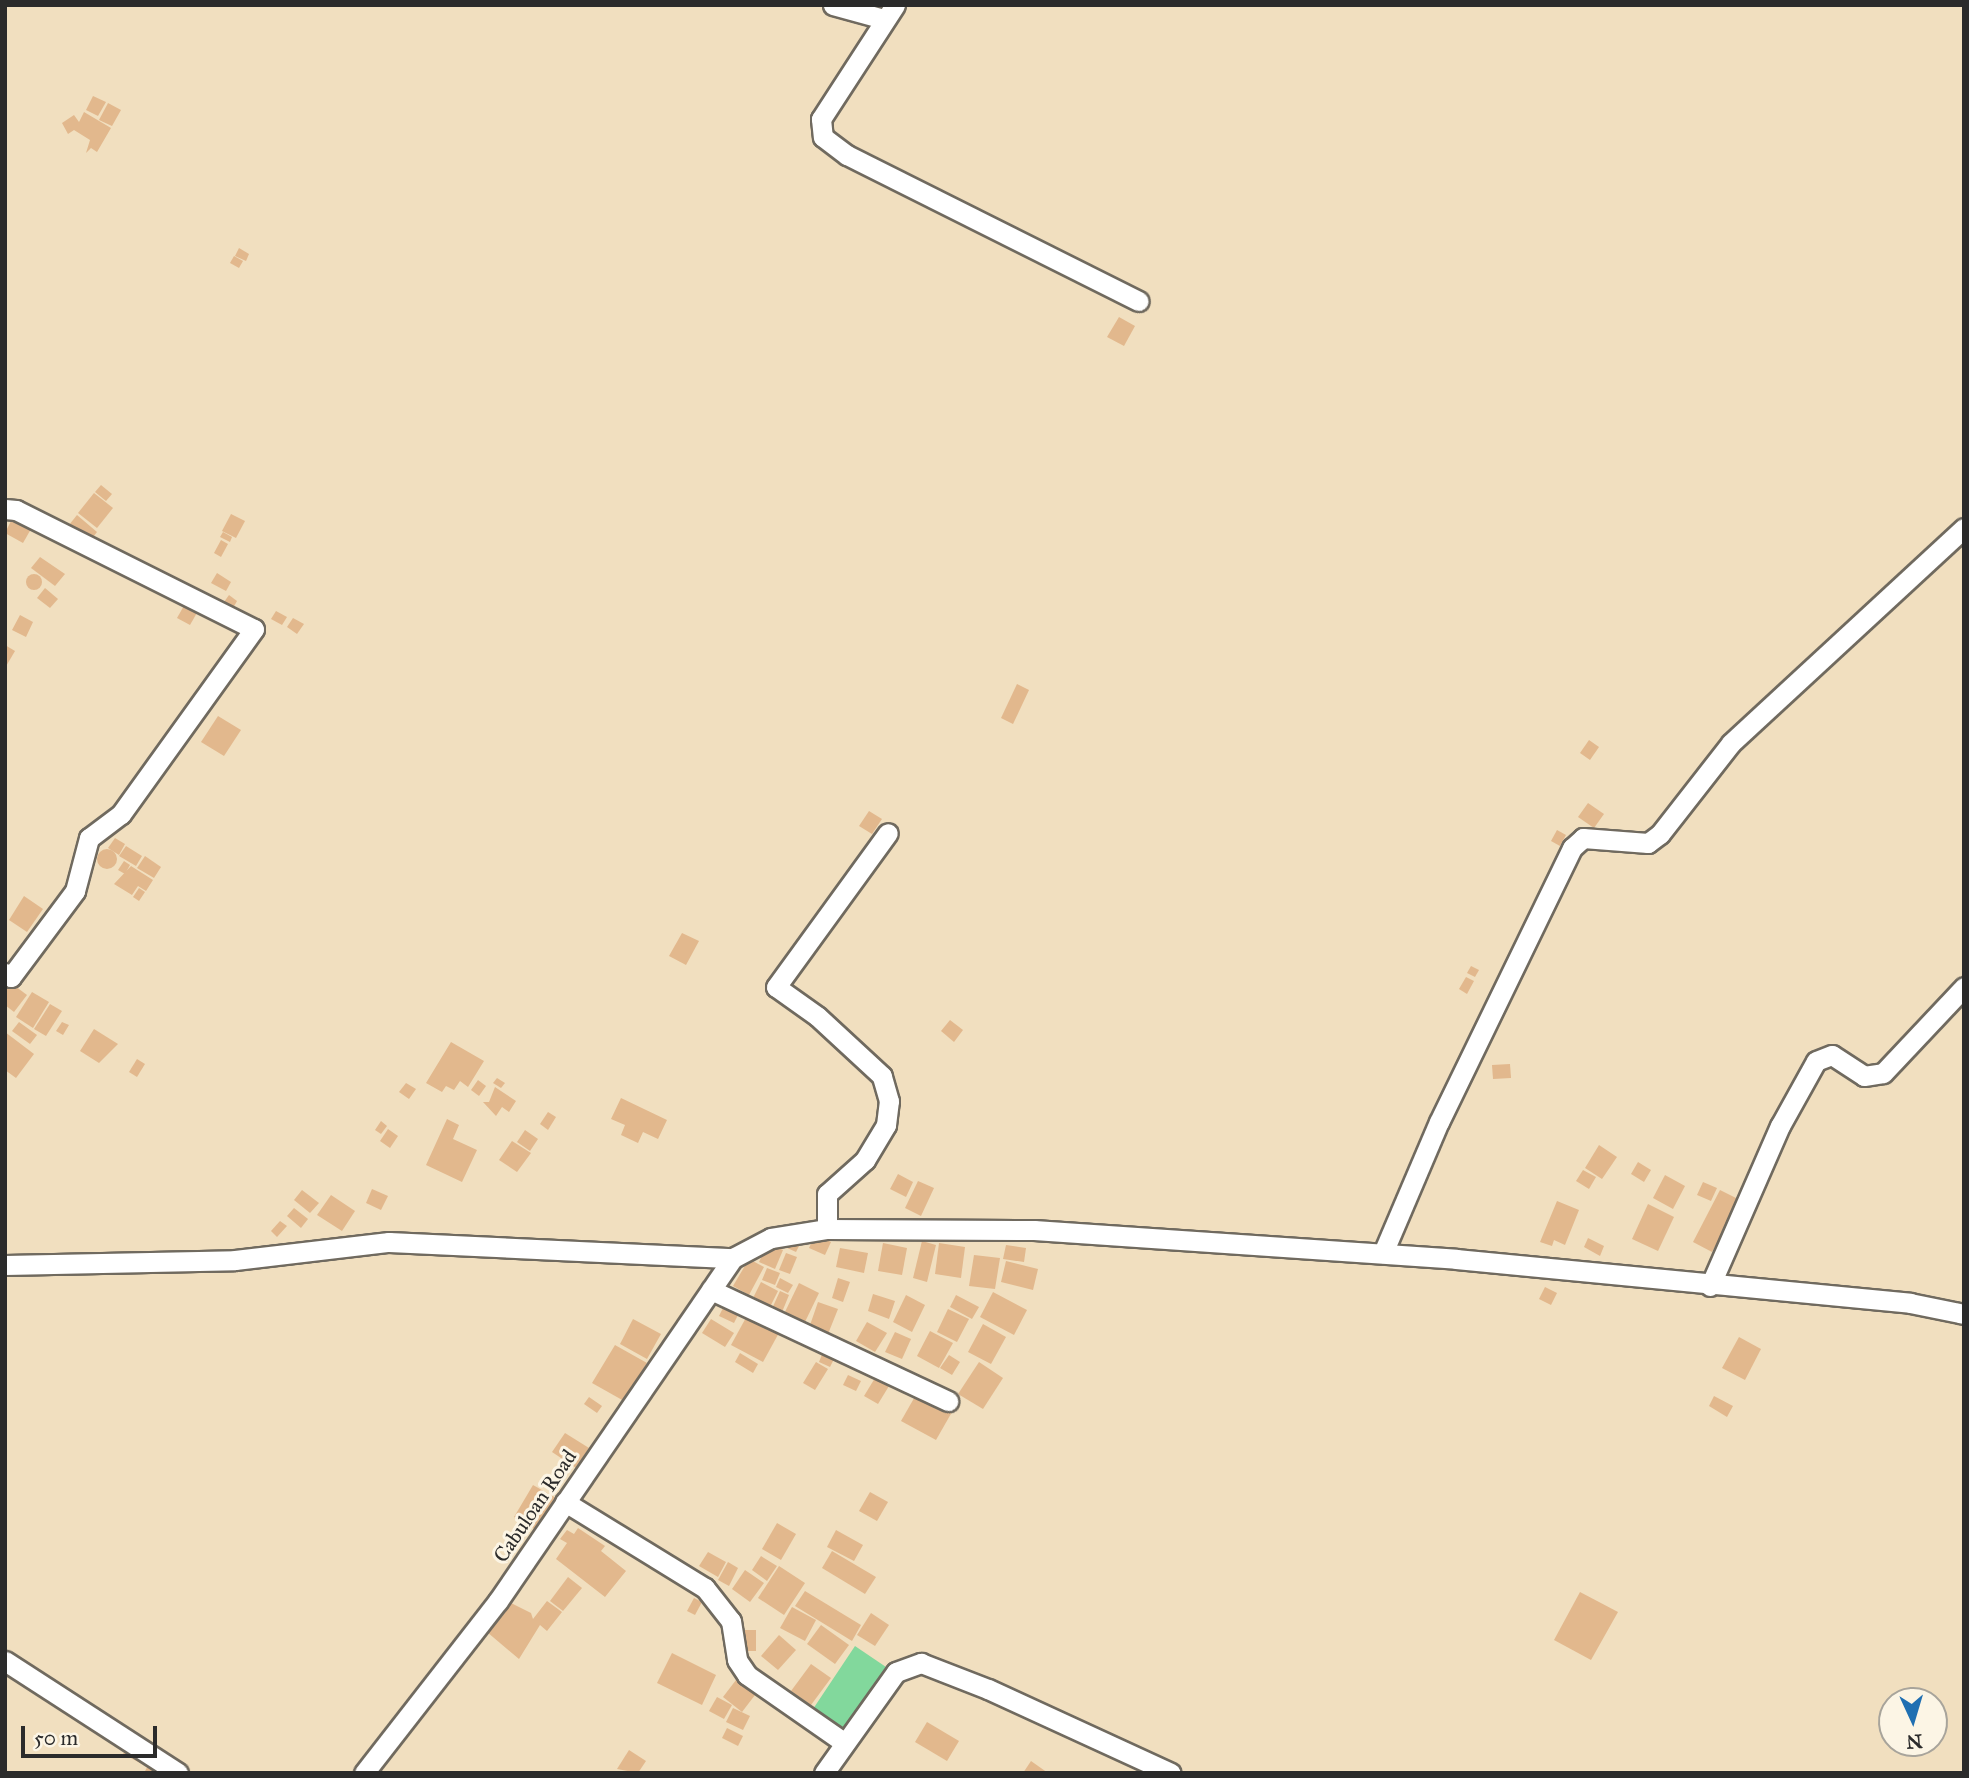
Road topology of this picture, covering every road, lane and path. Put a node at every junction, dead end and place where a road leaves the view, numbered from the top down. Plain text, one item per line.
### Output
1 (833, 5) edge
2 (889, 12) edge
3 (1138, 300) dead end
4 (5, 509) edge
5 (1964, 528) edge
6 (888, 833) dead end
7 (5, 973) edge
8 (1964, 987) edge
9 (827, 1229) junction
10 (1382, 1253) junction
11 (733, 1258) junction
12 (5, 1265) edge
13 (1710, 1286) junction
14 (711, 1290) junction
15 (1964, 1314) edge
16 (948, 1401) dead end
17 (565, 1502) junction
18 (5, 1661) edge
19 (845, 1743) junction
20 (178, 1773) edge
21 (364, 1773) edge
22 (824, 1773) edge
23 (1171, 1773) edge

1 - 2 street
2 - 3 street
4 - 7 street
5 - 10 street
6 - 9 street
8 - 13 street
9 - 10 street
9 - 11 street
10 - 13 street
11 - 12 street
11 - 14 street, Cabuloan Road
13 - 15 street
14 - 16 street
14 - 17 street, Cabuloan Road
17 - 19 street
17 - 21 street, Cabuloan Road
18 - 20 street
19 - 22 street
19 - 23 street

